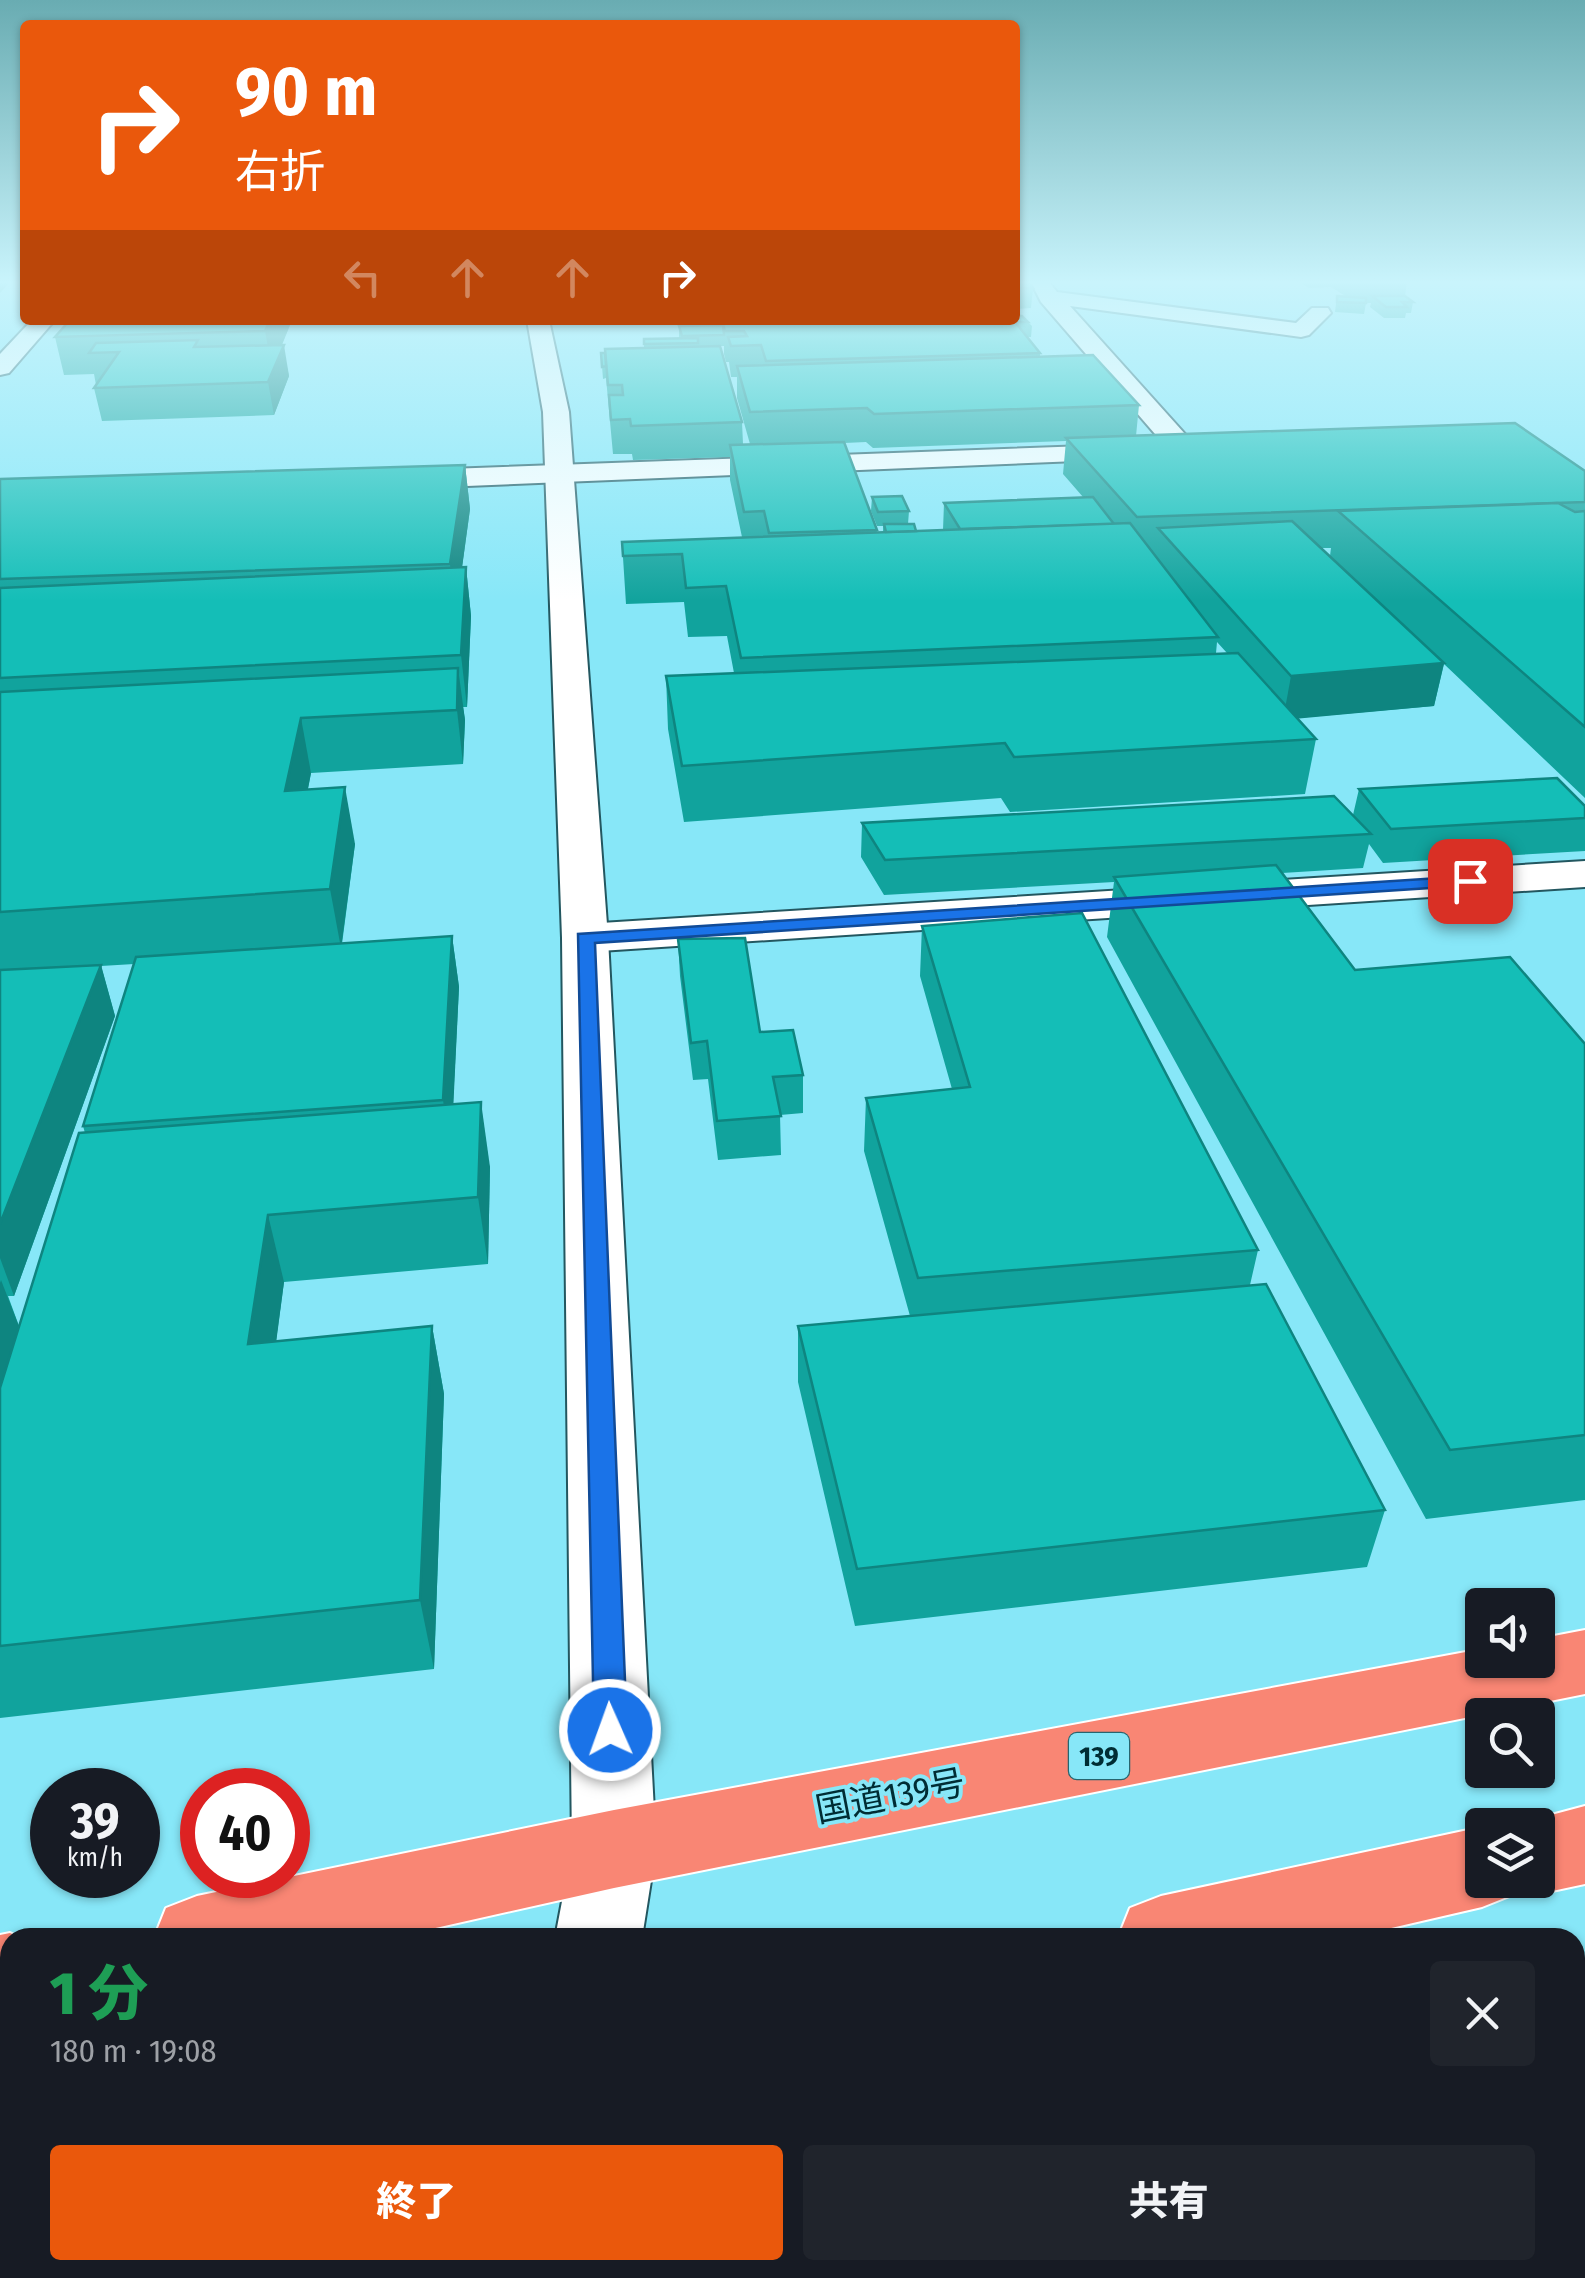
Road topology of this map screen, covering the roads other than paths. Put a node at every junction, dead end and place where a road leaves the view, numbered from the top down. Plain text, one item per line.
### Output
1 (551, 388) edge
2 (1135, 388) edge
3 (557, 474) junction
4 (367, 482) edge
5 (1585, 874) edge
6 (585, 938) junction
7 (1585, 1662) edge
8 (1585, 1844) edge
9 (614, 1848) junction
10 (1555, 1851) edge
11 (1465, 1871) edge
12 (243, 1928) edge
13 (600, 1928) edge
14 (1206, 1928) edge

1 - 3 street
2 - 3 street
3 - 4 street
3 - 6 street
5 - 6 street
6 - 9 street
7 - 9 highway, 国道139号 / 139
8 - 10 highway
9 - 12 highway, 国道139号 / 139
9 - 13 street
11 - 14 highway

